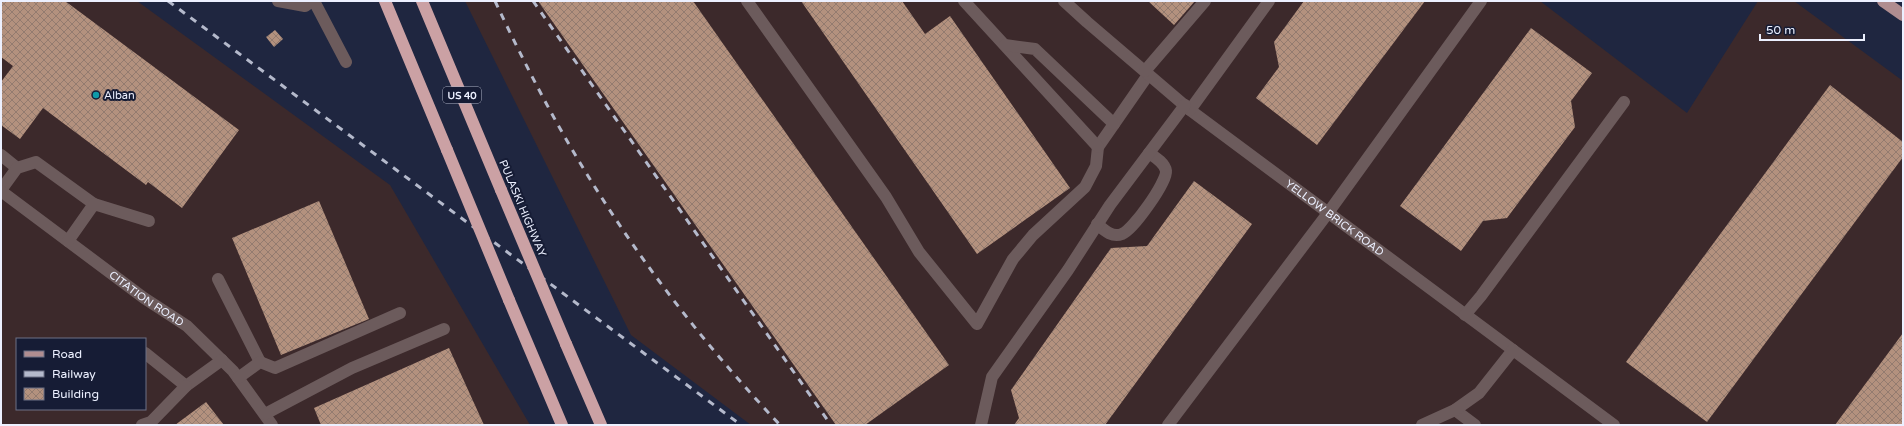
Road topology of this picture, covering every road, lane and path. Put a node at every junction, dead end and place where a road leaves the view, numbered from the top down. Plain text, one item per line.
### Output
1 (278, 1) edge
2 (313, 1) edge
3 (385, 1) edge
4 (422, 1) edge
5 (747, 1) edge
6 (964, 1) edge
7 (1064, 1) edge
8 (1205, 1) edge
9 (1269, 1) edge
10 (1481, 1) edge
11 (1883, 1) edge
12 (1903, 15) edge
13 (1006, 45) junction
14 (346, 62) dead end
15 (1147, 73) junction
16 (1624, 102) dead end
17 (1188, 108) junction
18 (1114, 124) junction
19 (1098, 147) junction
20 (1150, 152) junction
21 (1, 155) edge
22 (17, 168) junction
23 (1, 191) edge
24 (94, 204) junction
25 (1328, 213) junction
26 (149, 221) dead end
27 (1097, 224) junction
28 (68, 241) junction
29 (218, 279) dead end
30 (400, 313) dead end
31 (1465, 315) junction
32 (444, 329) dead end
33 (1513, 350) junction
34 (146, 354) edge
35 (222, 360) junction
36 (260, 362) junction
37 (238, 378) junction
38 (186, 386) junction
39 (1455, 410) junction
40 (266, 414) junction
41 (142, 425) edge
42 (272, 425) edge
43 (562, 425) edge
44 (601, 425) edge
45 (981, 425) edge
46 (1168, 425) edge
47 (1422, 425) edge
48 (1475, 425) edge
49 (1614, 425) edge

1 - 2 street
2 - 14 street
3 - 43 highway, US 40, bridge
4 - 44 highway, PULASKI HIGHWAY / US 40, bridge
5 - 19 street
6 - 13 street
7 - 15 street, YELLOW BRICK ROAD
8 - 15 street
9 - 17 street
10 - 25 street
11 - 12 main road
13 - 18 street
13 - 19 street
15 - 17 street, YELLOW BRICK ROAD
15 - 18 street
16 - 31 street
17 - 20 street
17 - 25 street, YELLOW BRICK ROAD
18 - 19 street
20 - 27 street
20 - 27 street
21 - 22 street
22 - 23 street
22 - 24 street
23 - 28 street, CITATION ROAD
24 - 26 street
24 - 28 street
25 - 31 street, YELLOW BRICK ROAD
25 - 46 street
27 - 45 street
28 - 35 street, CITATION ROAD
29 - 36 street
30 - 36 street
31 - 33 street, YELLOW BRICK ROAD
32 - 40 street
33 - 39 street
33 - 49 street, YELLOW BRICK ROAD
34 - 38 street
35 - 37 street, CITATION ROAD
35 - 38 street
36 - 37 street
37 - 40 street, CITATION ROAD
38 - 41 street
39 - 47 street
39 - 48 street
40 - 42 street, CITATION ROAD

